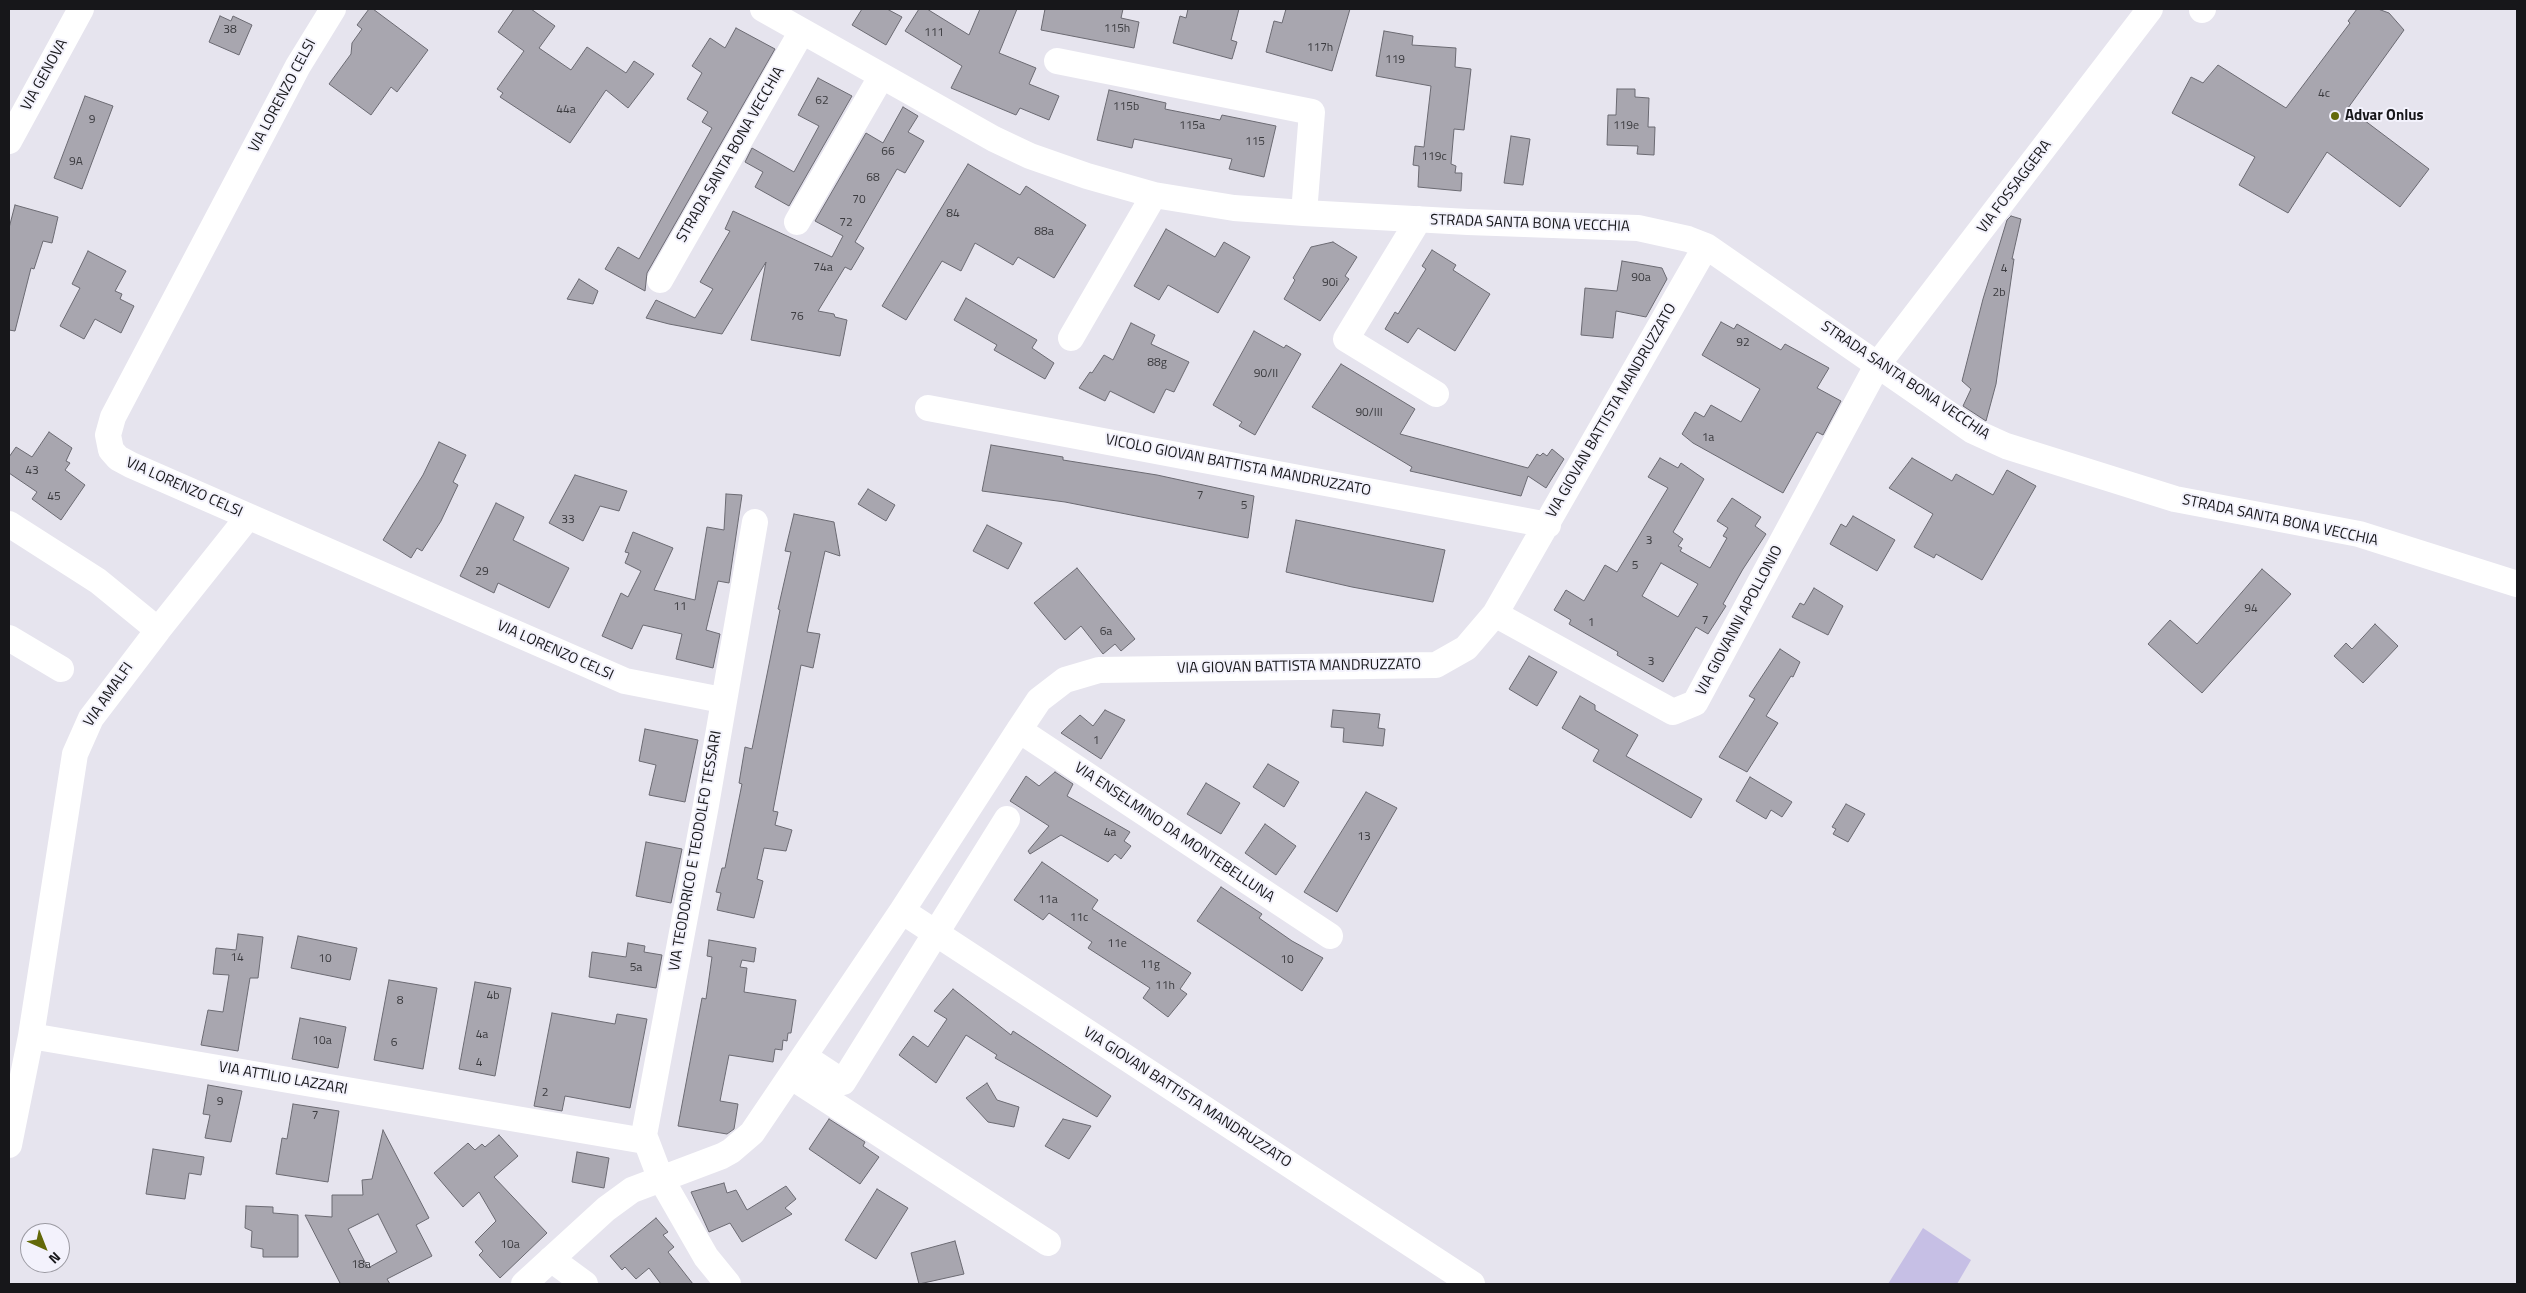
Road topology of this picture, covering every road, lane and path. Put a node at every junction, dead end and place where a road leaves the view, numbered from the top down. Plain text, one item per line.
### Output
1 (81, 9) edge
2 (333, 9) edge
3 (763, 9) edge
4 (2150, 9) edge
5 (802, 31) junction
6 (1057, 61) dead end
7 (881, 77) junction
8 (9, 140) edge
9 (1154, 195) junction
10 (1304, 212) junction
11 (1419, 220) junction
12 (797, 222) dead end
13 (1706, 246) junction
14 (660, 280) dead end
15 (1071, 338) dead end
16 (1878, 364) junction
17 (1436, 394) dead end
18 (928, 408) dead end
19 (248, 517) junction
20 (755, 522) dead end
21 (9, 524) edge
22 (1548, 525) junction
23 (2517, 584) edge
24 (1495, 614) junction
25 (158, 630) junction
26 (9, 638) edge
27 (61, 669) dead end
28 (722, 700) junction
29 (1018, 730) junction
30 (1007, 819) dead end
31 (902, 911) junction
32 (937, 934) junction
33 (1330, 936) dead end
34 (31, 1036) junction
35 (799, 1067) junction
36 (645, 1141) junction
37 (9, 1145) edge
38 (660, 1177) junction
39 (1048, 1243) dead end
40 (551, 1259) junction
41 (524, 1284) edge
42 (585, 1284) edge
43 (728, 1284) edge
44 (1472, 1284) edge

1 - 8 street, VIA GENOVA
2 - 19 street, VIA LORENZO CELSI
3 - 5 street, STRADA SANTA BONA VECCHIA
4 - 16 street, VIA FOSSAGGERA
5 - 7 street, STRADA SANTA BONA VECCHIA
5 - 14 street, STRADA SANTA BONA VECCHIA
6 - 10 street
7 - 9 street, STRADA SANTA BONA VECCHIA
7 - 12 street
9 - 10 street, STRADA SANTA BONA VECCHIA
9 - 15 street
10 - 11 street, STRADA SANTA BONA VECCHIA
11 - 13 street, STRADA SANTA BONA VECCHIA
11 - 17 street, STRADA SANTA BONA VECCHIA
13 - 16 street, STRADA SANTA BONA VECCHIA
13 - 22 street, VIA GIOVAN BATTISTA MANDRUZZATO
16 - 23 street, STRADA SANTA BONA VECCHIA
16 - 24 street, VIA GIOVANNI APOLLONIO
18 - 22 street, VICOLO GIOVAN BATTISTA MANDRUZZATO
19 - 25 street, VIA AMALFI
19 - 28 street, VIA LORENZO CELSI
20 - 28 street, VIA TEODORICO E TEODOLFO TESSARI
21 - 25 street
22 - 24 street, VIA GIOVAN BATTISTA MANDRUZZATO
24 - 29 street, VIA GIOVAN BATTISTA MANDRUZZATO
25 - 34 street, VIA AMALFI
26 - 27 street
28 - 36 street, VIA TEODORICO E TEODOLFO TESSARI
29 - 31 street, VIA GIOVAN BATTISTA MANDRUZZATO
29 - 33 street, VIA ENSELMINO DA MONTEBELLUNA
30 - 32 street
31 - 32 street, VIA GIOVAN BATTISTA MANDRUZZATO
31 - 35 street, VIA GIOVAN BATTISTA MANDRUZZATO
32 - 35 street
32 - 44 street, VIA GIOVAN BATTISTA MANDRUZZATO
34 - 36 street, VIA ATTILIO LAZZARI
34 - 37 street
35 - 38 street, VIA GIOVAN BATTISTA MANDRUZZATO
35 - 39 street
36 - 38 street, VIA TEODORICO E TEODOLFO TESSARI
38 - 40 street, VIA GIOVAN BATTISTA MANDRUZZATO
38 - 43 street
40 - 41 street, VIA GIOVAN BATTISTA MANDRUZZATO
40 - 42 street

